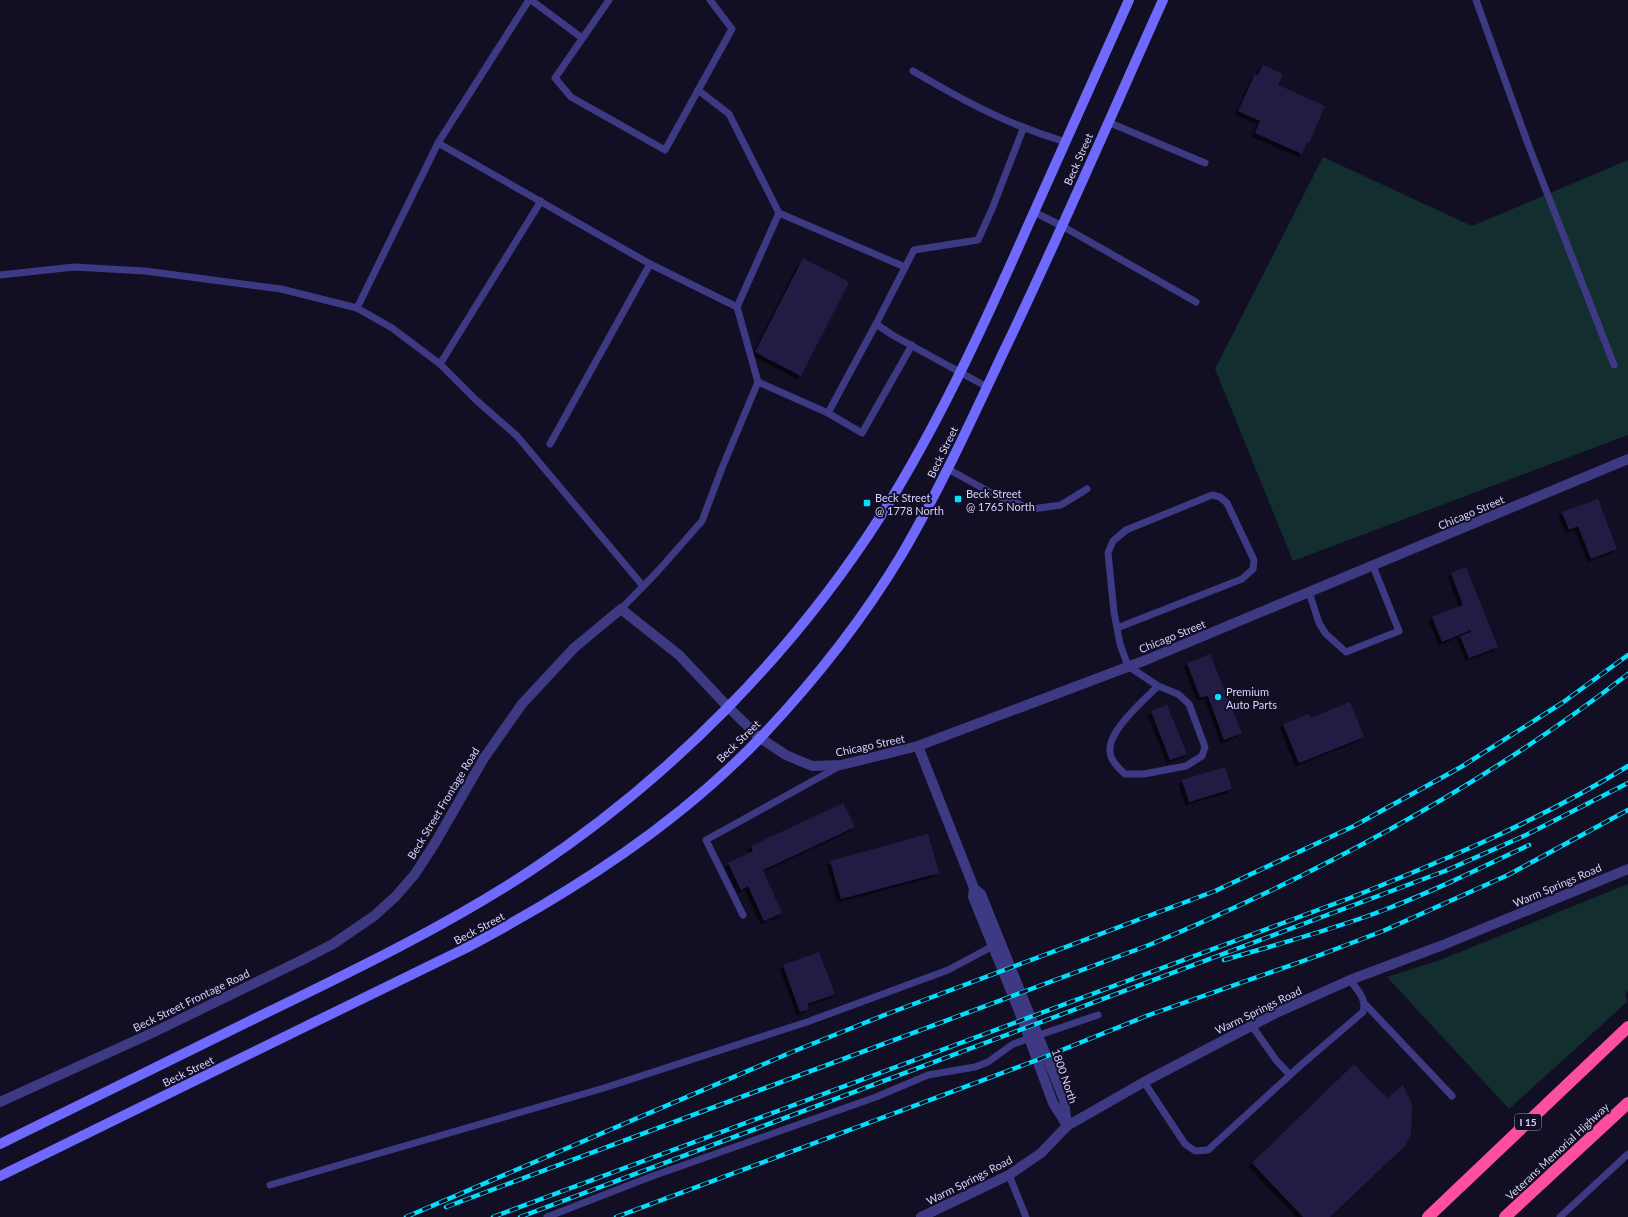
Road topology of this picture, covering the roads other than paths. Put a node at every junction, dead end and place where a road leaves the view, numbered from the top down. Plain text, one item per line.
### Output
1 (530, 0) edge
2 (609, 0) edge
3 (710, 0) edge
4 (1129, 0) edge
5 (1163, 0) edge
6 (1476, 0) edge
7 (582, 38) junction
8 (913, 71) dead end
9 (698, 90) junction
10 (1108, 122) junction
11 (1023, 129) junction
12 (438, 142) junction
13 (1066, 142) junction
14 (1205, 163) dead end
15 (541, 201) junction
16 (1034, 212) junction
17 (779, 213) junction
18 (1062, 226) junction
19 (650, 264) junction
20 (905, 267) junction
21 (0, 275) edge
22 (1196, 302) dead end
23 (738, 306) junction
24 (357, 308) junction
25 (876, 324) junction
26 (912, 345) junction
27 (440, 364) junction
28 (1614, 365) dead end
29 (960, 371) junction
30 (758, 382) junction
31 (987, 387) junction
32 (828, 414) junction
33 (550, 444) dead end
34 (1628, 459) edge
35 (948, 469) junction
36 (1087, 489) dead end
37 (1373, 566) junction
38 (643, 586) junction
39 (1309, 592) junction
40 (620, 609) junction
41 (1117, 628) junction
42 (1128, 666) junction
43 (1158, 686) junction
44 (728, 707) junction
45 (760, 738) junction
46 (918, 746) junction
47 (842, 765) junction
48 (1628, 869) edge
49 (974, 888) junction
50 (743, 915) dead end
51 (993, 946) junction
52 (1350, 980) junction
53 (1366, 1005) junction
54 (1098, 1016) dead end
55 (1252, 1026) junction
56 (1628, 1027) edge
57 (1033, 1037) junction
58 (1290, 1075) junction
59 (1144, 1082) junction
60 (1452, 1096) dead end
61 (0, 1102) edge
62 (1628, 1103) edge
63 (1067, 1126) junction
64 (0, 1144) edge
65 (1628, 1154) edge
66 (1009, 1175) junction
67 (0, 1176) edge
68 (270, 1184) dead end
69 (547, 1217) edge
70 (921, 1217) edge
71 (1026, 1217) edge
72 (1428, 1217) edge
73 (1505, 1217) edge
74 (1560, 1217) edge

1 - 7 lane
1 - 12 lane
2 - 7 lane
3 - 9 lane
4 - 13 main road, Beck Street
5 - 10 main road, Beck Street
6 - 28 lane
7 - 9 lane
8 - 11 lane
9 - 17 lane
10 - 14 lane
10 - 18 main road, Beck Street
11 - 13 lane
11 - 20 lane
12 - 15 lane
12 - 24 lane
13 - 16 main road, Beck Street
15 - 19 lane
15 - 27 lane
16 - 18 lane
16 - 29 main road, Beck Street
17 - 20 lane
17 - 23 lane
18 - 22 lane
18 - 31 main road, Beck Street
19 - 23 lane
19 - 33 lane
20 - 25 lane
21 - 24 lane
23 - 30 lane
24 - 27 lane
25 - 26 lane
25 - 32 lane
26 - 29 lane
26 - 32 lane
27 - 38 lane
29 - 31 lane
29 - 44 main road, Beck Street
30 - 32 lane
30 - 38 lane
31 - 35 main road, Beck Street
34 - 37 street, Chicago Street
35 - 36 lane
35 - 45 main road, Beck Street
37 - 39 street, Chicago Street
37 - 39 lane
38 - 40 lane
39 - 42 street, Chicago Street
40 - 44 street
40 - 61 street, Beck Street Frontage Road
41 - 41 lane
41 - 42 lane
42 - 43 lane
42 - 46 street, Chicago Street
43 - 43 lane
44 - 45 street, Chicago Street
44 - 64 main road, Beck Street
45 - 47 street, Chicago Street
45 - 67 main road, Beck Street
46 - 47 street, Chicago Street
46 - 49 street, 1800 North
47 - 50 lane
48 - 52 street, Warm Springs Road
49 - 51 street, 1800 North
49 - 57 street, 1800 North
51 - 57 street, 1800 North
51 - 68 lane
52 - 53 lane
52 - 55 street, Warm Springs Road
53 - 58 lane
53 - 60 lane
54 - 57 lane
55 - 58 lane
55 - 59 street, Warm Springs Road
56 - 72 highway, I 15
57 - 63 street, 1800 North
57 - 69 lane
58 - 59 lane
59 - 63 street, Warm Springs Road
62 - 73 highway, Veterans Memorial Highway
63 - 66 street, Warm Springs Road
65 - 74 lane
66 - 70 street, Warm Springs Road
66 - 71 lane

